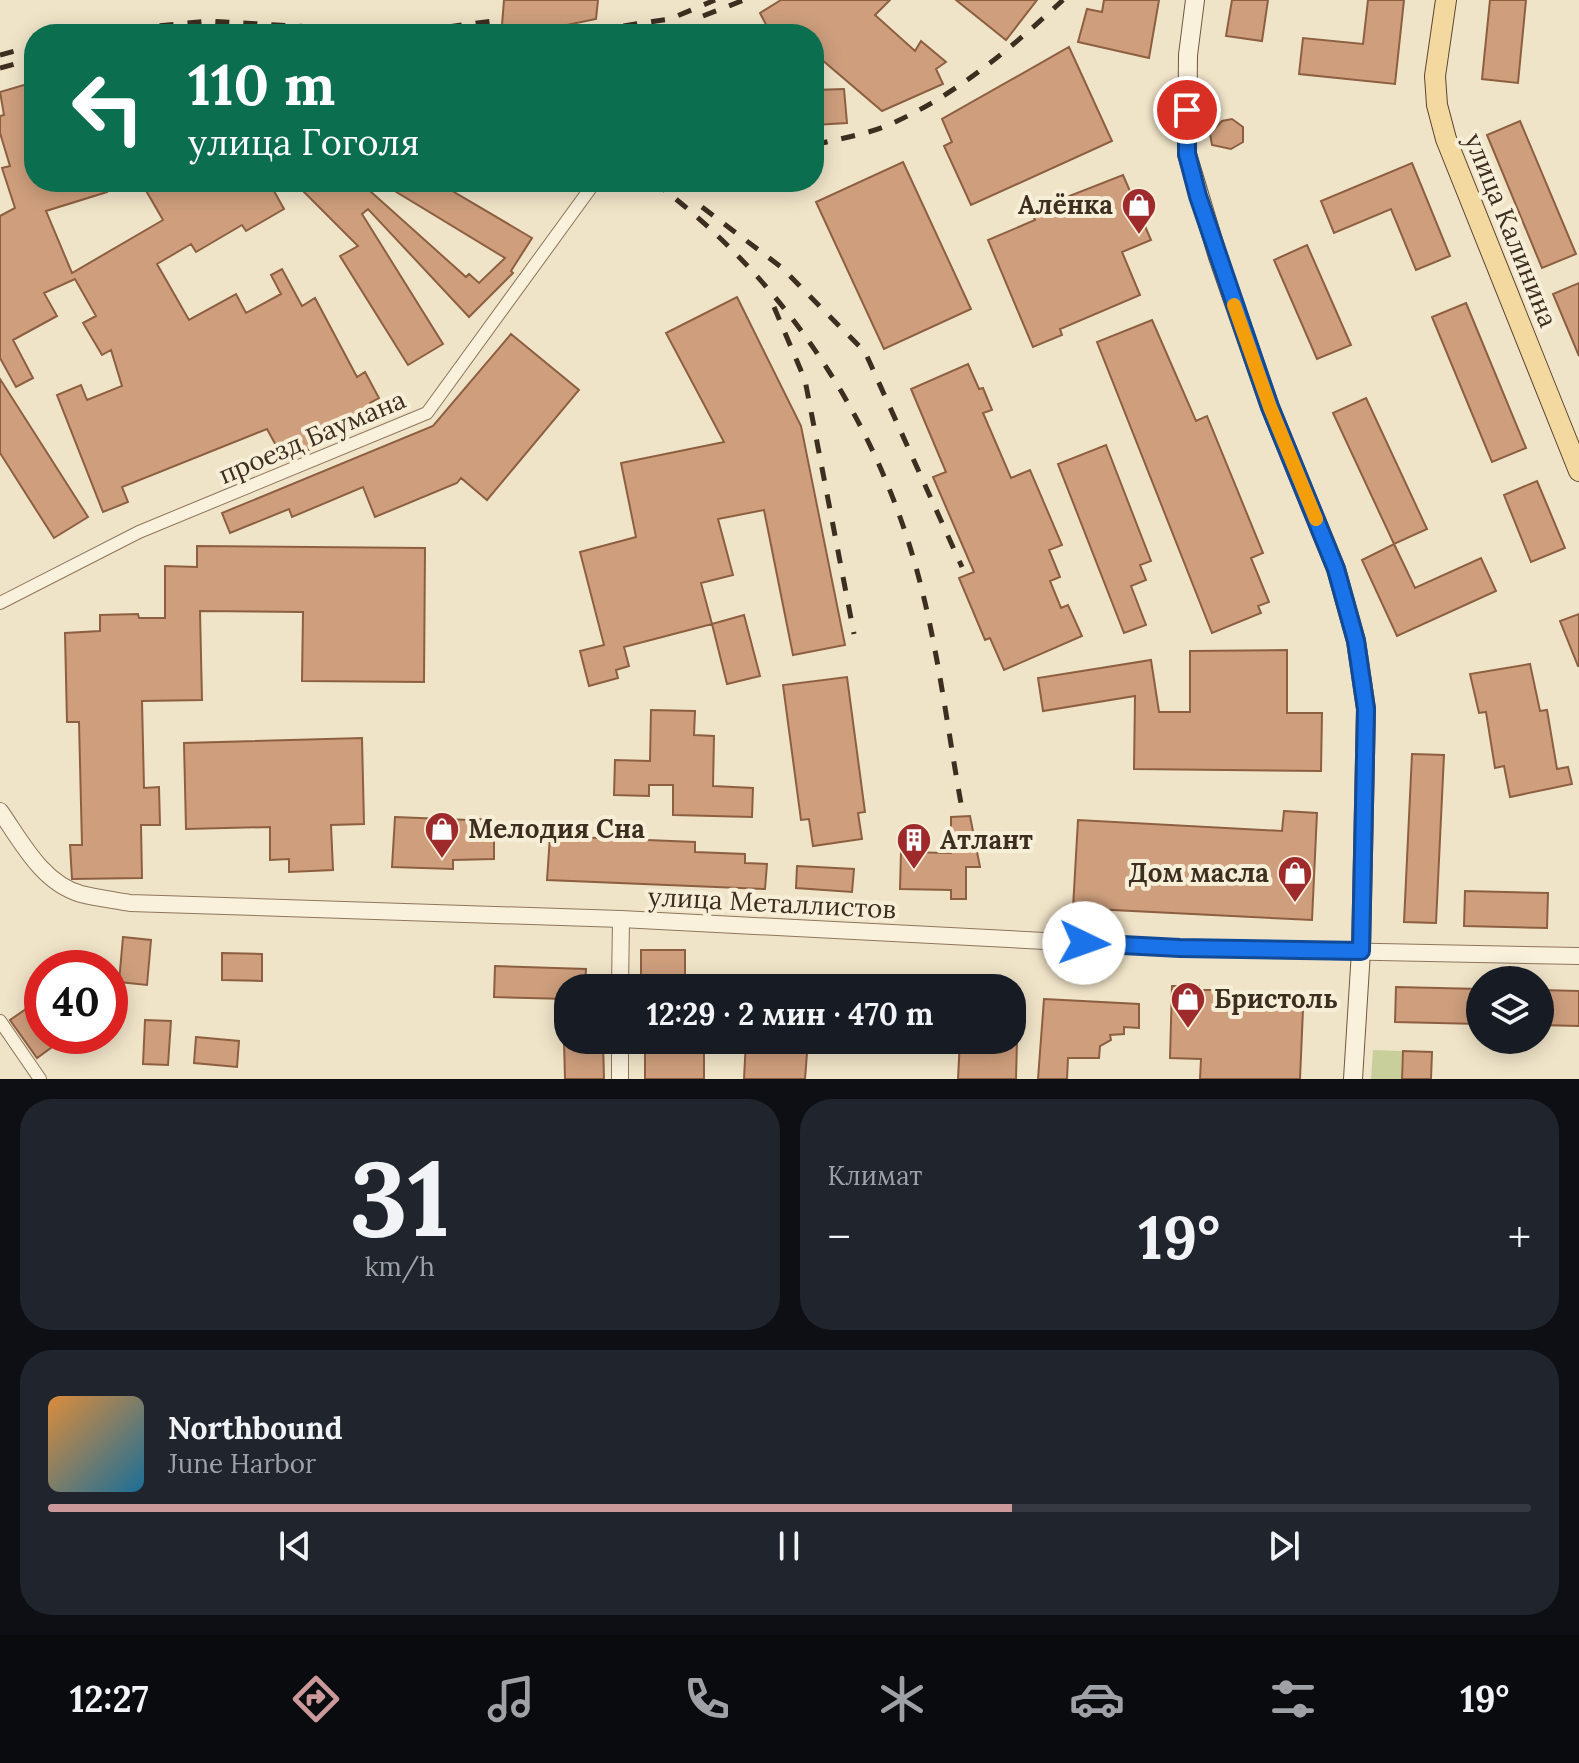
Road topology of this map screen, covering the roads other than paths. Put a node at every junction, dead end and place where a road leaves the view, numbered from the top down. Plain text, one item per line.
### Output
1 (1195, 0) edge
2 (1446, 0) edge
3 (588, 192) edge
4 (1579, 471) edge
5 (0, 603) edge
6 (0, 811) edge
7 (621, 919) junction
8 (1361, 951) junction
9 (1579, 956) edge
10 (620, 974) edge
11 (0, 1021) edge
12 (620, 1054) edge
13 (40, 1079) edge
14 (620, 1079) edge
15 (1353, 1079) edge

1 - 8 main road
2 - 4 main road, улица Калинина
3 - 5 street, проезд Баумана
6 - 7 street, улица Металлистов
7 - 8 street, улица Металлистов
7 - 10 street
8 - 9 street, улица Металлистов
8 - 15 main road
11 - 13 street
12 - 14 street

